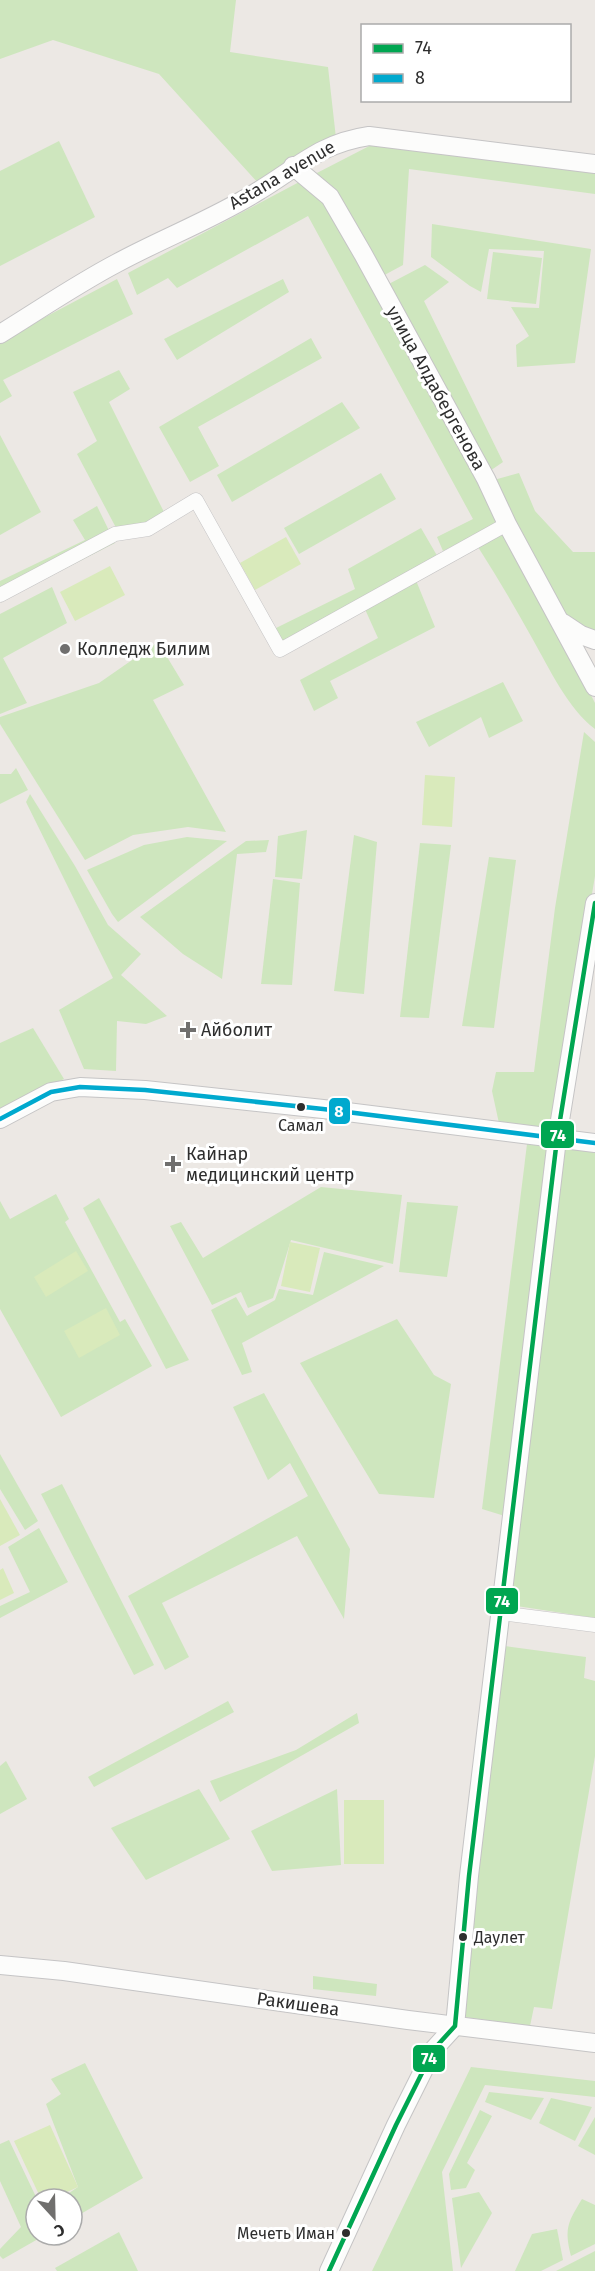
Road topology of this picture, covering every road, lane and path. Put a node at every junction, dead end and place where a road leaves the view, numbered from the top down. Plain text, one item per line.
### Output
1 (595, 164) edge
2 (293, 166) junction
3 (0, 333) edge
4 (507, 524) junction
5 (0, 595) edge
6 (562, 622) junction
7 (595, 640) edge
8 (595, 687) edge
9 (595, 903) edge
10 (0, 1119) edge
11 (557, 1139) junction
12 (595, 1143) edge
13 (500, 1613) junction
14 (595, 1625) edge
15 (0, 1965) edge
16 (455, 2026) junction
17 (595, 2043) edge
18 (329, 2271) edge

1 - 2 street, Astana avenue
2 - 3 street, Astana avenue
2 - 4 street, улица Алдабергенова
4 - 5 street
4 - 6 street, улица Алдабергенова
6 - 7 street, улица Алдабергенова
6 - 8 street, улица Алдабергенова
9 - 11 street
10 - 11 street
11 - 12 street
11 - 13 street
13 - 14 street
13 - 16 street
15 - 16 street, Ракишева
16 - 17 street, Ракишева
16 - 18 street

